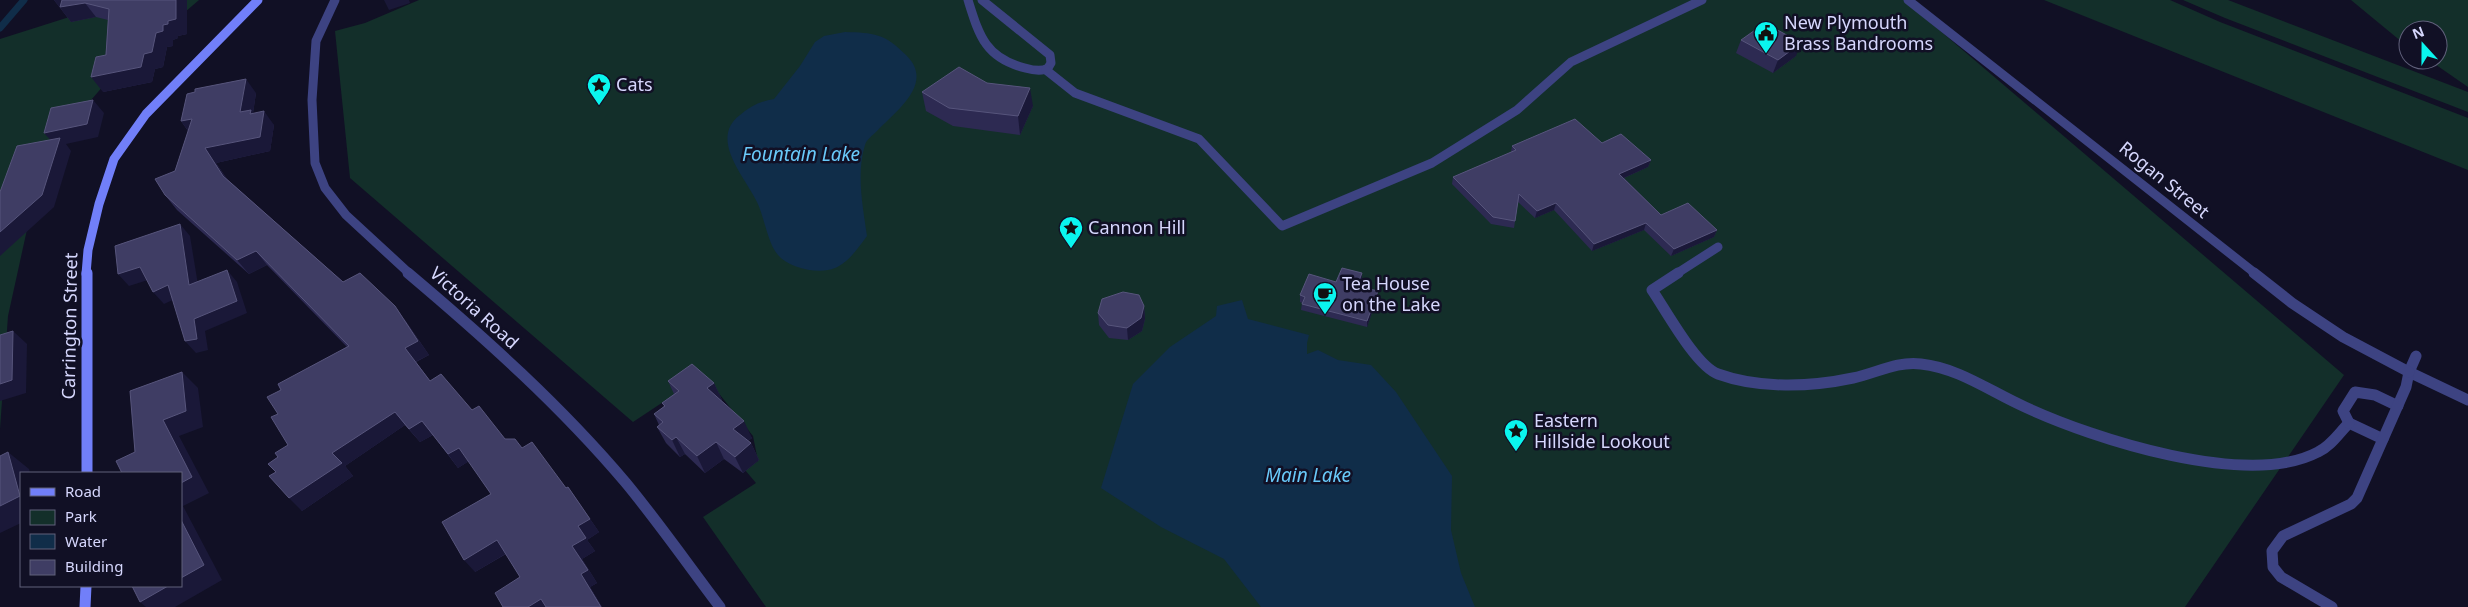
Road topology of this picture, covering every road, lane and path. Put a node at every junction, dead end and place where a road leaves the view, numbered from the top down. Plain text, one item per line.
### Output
1 (258, 0) edge
2 (335, 0) edge
3 (968, 0) edge
4 (982, 0) edge
5 (1702, 0) edge
6 (1908, 0) edge
7 (1046, 70) junction
8 (1718, 247) dead end
9 (2416, 356) dead end
10 (2409, 372) junction
11 (2468, 400) edge
12 (2397, 408) junction
13 (2349, 423) junction
14 (2383, 439) junction
15 (87, 472) edge
16 (86, 587) edge
17 (85, 607) edge
18 (720, 607) edge
19 (2332, 607) edge

1 - 15 main road, Carrington Street
2 - 18 street, Victoria Road
3 - 7 street
4 - 7 street
5 - 7 street
6 - 10 street, Rogan Street
8 - 13 street
9 - 10 street
10 - 11 street, Rogan Street
10 - 12 street
12 - 13 street
12 - 14 street
13 - 14 street
14 - 19 street
16 - 17 main road

